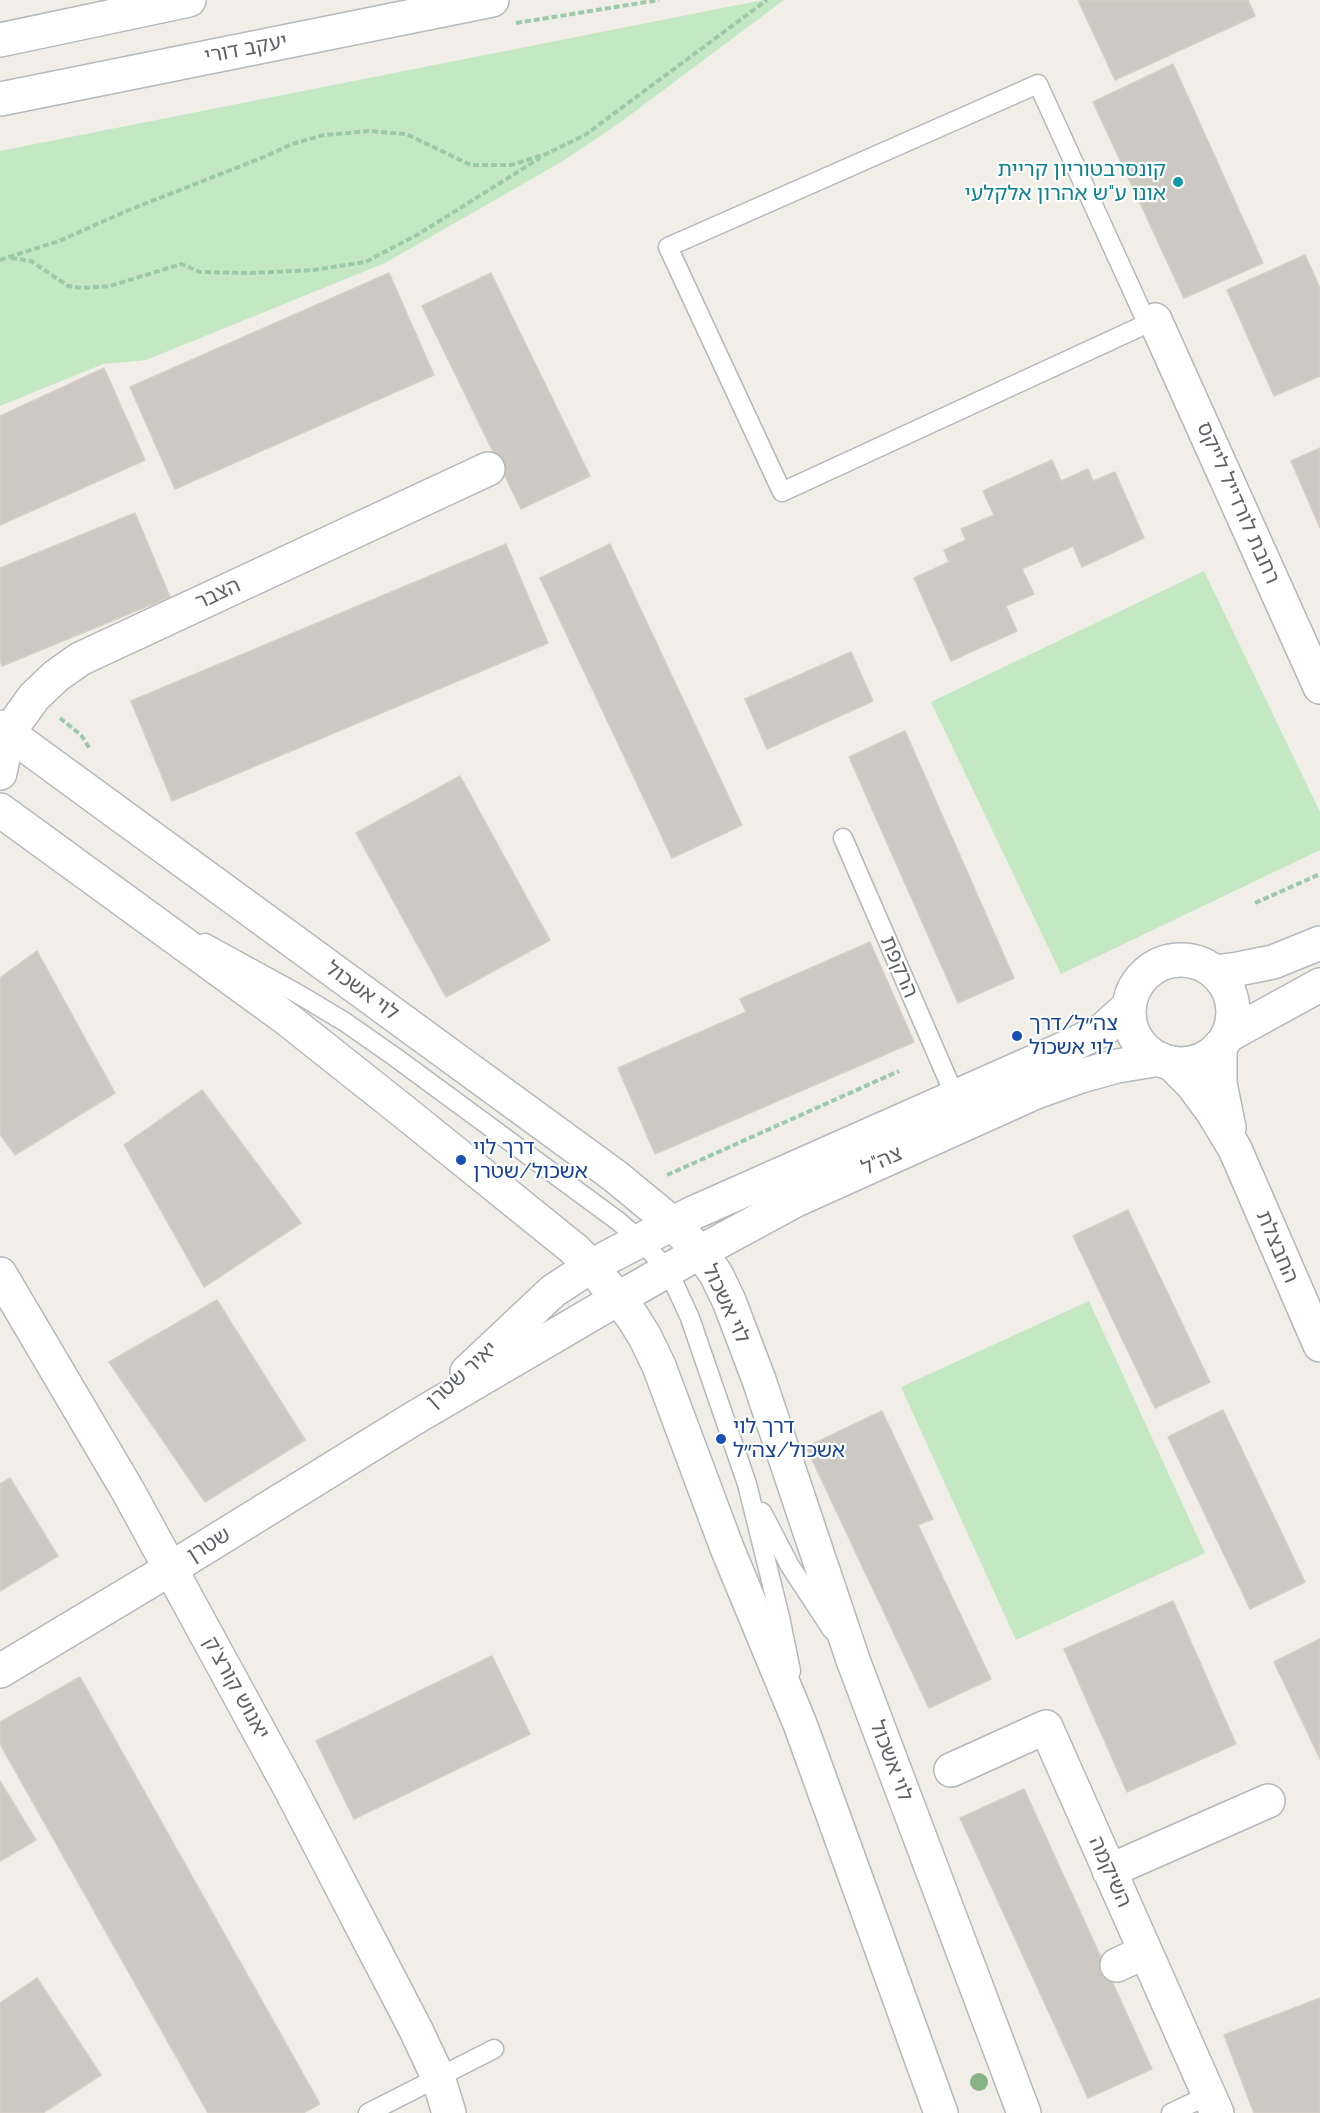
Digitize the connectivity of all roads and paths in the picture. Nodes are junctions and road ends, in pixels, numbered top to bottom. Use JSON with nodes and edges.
{"nodes":[{"id":1,"x":189,"y":0,"type":"edge"},
{"id":2,"x":492,"y":0,"type":"edge"},
{"id":3,"x":767,"y":0,"type":"edge"},
{"id":4,"x":0,"y":40,"type":"edge"},
{"id":5,"x":0,"y":99,"type":"edge"},
{"id":6,"x":546,"y":154,"type":"junction"},
{"id":7,"x":8,"y":258,"type":"junction"},
{"id":8,"x":0,"y":260,"type":"edge"},
{"id":9,"x":1151,"y":322,"type":"junction"},
{"id":10,"x":488,"y":470,"type":"dead end"},
{"id":11,"x":1320,"y":687,"type":"edge"},
{"id":12,"x":3,"y":733,"type":"edge"},
{"id":13,"x":0,"y":773,"type":"edge"},
{"id":14,"x":0,"y":810,"type":"edge"},
{"id":15,"x":843,"y":838,"type":"dead end"},
{"id":16,"x":1320,"y":874,"type":"edge"},
{"id":17,"x":114,"y":892,"type":"junction"},
{"id":18,"x":1255,"y":903,"type":"dead end"},
{"id":19,"x":1320,"y":943,"type":"edge"},
{"id":20,"x":1214,"y":972,"type":"junction"},
{"id":21,"x":1320,"y":985,"type":"edge"},
{"id":22,"x":1129,"y":1006,"type":"junction"},
{"id":23,"x":1224,"y":1041,"type":"junction"},
{"id":24,"x":1166,"y":1061,"type":"junction"},
{"id":25,"x":899,"y":1071,"type":"dead end"},
{"id":26,"x":955,"y":1096,"type":"junction"},
{"id":27,"x":1235,"y":1149,"type":"junction"},
{"id":28,"x":666,"y":1175,"type":"dead end"},
{"id":29,"x":672,"y":1223,"type":"junction"},
{"id":30,"x":640,"y":1240,"type":"junction"},
{"id":31,"x":700,"y":1252,"type":"junction"},
{"id":32,"x":591,"y":1266,"type":"junction"},
{"id":33,"x":668,"y":1270,"type":"junction"},
{"id":34,"x":0,"y":1274,"type":"edge"},
{"id":35,"x":619,"y":1299,"type":"junction"},
{"id":36,"x":1320,"y":1346,"type":"edge"},
{"id":37,"x":416,"y":1417,"type":"junction"},
{"id":38,"x":747,"y":1484,"type":"junction"},
{"id":39,"x":170,"y":1569,"type":"junction"},
{"id":40,"x":853,"y":1660,"type":"junction"},
{"id":41,"x":0,"y":1671,"type":"edge"},
{"id":42,"x":800,"y":1724,"type":"junction"},
{"id":43,"x":951,"y":1770,"type":"dead end"},
{"id":44,"x":1268,"y":1801,"type":"dead end"},
{"id":45,"x":1109,"y":1872,"type":"junction"},
{"id":46,"x":494,"y":2049,"type":"dead end"},
{"id":47,"x":438,"y":2077,"type":"junction"},
{"id":48,"x":1213,"y":2104,"type":"edge"},
{"id":49,"x":368,"y":2113,"type":"edge"},
{"id":50,"x":449,"y":2113,"type":"edge"},
{"id":51,"x":941,"y":2113,"type":"edge"},
{"id":52,"x":1024,"y":2113,"type":"edge"},
{"id":53,"x":1171,"y":2113,"type":"edge"}],
"edges":[{"from":1,"to":4,"type":"street"},
{"from":2,"to":5,"type":"street","name":"יעקב דורי"},
{"from":3,"to":6,"type":"path"},
{"from":6,"to":7,"type":"path"},
{"from":6,"to":7,"type":"path"},
{"from":7,"to":8,"type":"path"},
{"from":9,"to":9,"type":"lane"},
{"from":9,"to":11,"type":"street","name":"רחבת לורדייל לייקס"},
{"from":10,"to":12,"type":"street","name":"הצבר"},
{"from":12,"to":13,"type":"street","name":"הצבר"},
{"from":12,"to":29,"type":"street","name":"לוי אשכול"},
{"from":14,"to":17,"type":"street"},
{"from":15,"to":26,"type":"lane","name":"הרקפת"},
{"from":16,"to":18,"type":"path"},
{"from":17,"to":30,"type":"lane"},
{"from":17,"to":32,"type":"street"},
{"from":19,"to":20,"type":"street"},
{"from":20,"to":22,"type":"street"},
{"from":20,"to":23,"type":"street"},
{"from":21,"to":23,"type":"street"},
{"from":22,"to":24,"type":"street"},
{"from":22,"to":26,"type":"street","name":"צה\"ל"},
{"from":23,"to":24,"type":"street"},
{"from":23,"to":27,"type":"street"},
{"from":24,"to":27,"type":"street"},
{"from":24,"to":31,"type":"street","name":"צה\"ל"},
{"from":25,"to":28,"type":"path"},
{"from":26,"to":29,"type":"street","name":"צה\"ל"},
{"from":27,"to":36,"type":"street","name":"החבצלת"},
{"from":29,"to":30,"type":"street","name":"יאיר שטרן"},
{"from":29,"to":31,"type":"street","name":"לוי אשכול"},
{"from":29,"to":33,"type":"street"},
{"from":30,"to":32,"type":"street","name":"יאיר שטרן"},
{"from":30,"to":33,"type":"lane"},
{"from":31,"to":33,"type":"street","name":"צה\"ל"},
{"from":31,"to":40,"type":"street","name":"לוי אשכול"},
{"from":32,"to":35,"type":"street"},
{"from":32,"to":37,"type":"street","name":"יאיר שטרן"},
{"from":33,"to":35,"type":"street","name":"צה\"ל"},
{"from":33,"to":38,"type":"lane"},
{"from":34,"to":39,"type":"street","name":"יאנוש קורצ'ק"},
{"from":35,"to":37,"type":"street","name":"יאיר שטרן"},
{"from":35,"to":42,"type":"street"},
{"from":37,"to":39,"type":"street","name":"שטרן"},
{"from":38,"to":40,"type":"lane"},
{"from":38,"to":42,"type":"lane"},
{"from":39,"to":41,"type":"street","name":"שטרן"},
{"from":39,"to":47,"type":"street","name":"יאנוש קורצ'ק"},
{"from":40,"to":52,"type":"street","name":"לוי אשכול"},
{"from":42,"to":51,"type":"street"},
{"from":43,"to":45,"type":"street","name":"השיקמה"},
{"from":44,"to":45,"type":"street"},
{"from":45,"to":48,"type":"street","name":"השיקמה"},
{"from":46,"to":47,"type":"lane"},
{"from":47,"to":49,"type":"lane"},
{"from":47,"to":50,"type":"street","name":"יאנוש קורצ'ק"},
{"from":48,"to":53,"type":"lane"}]}
